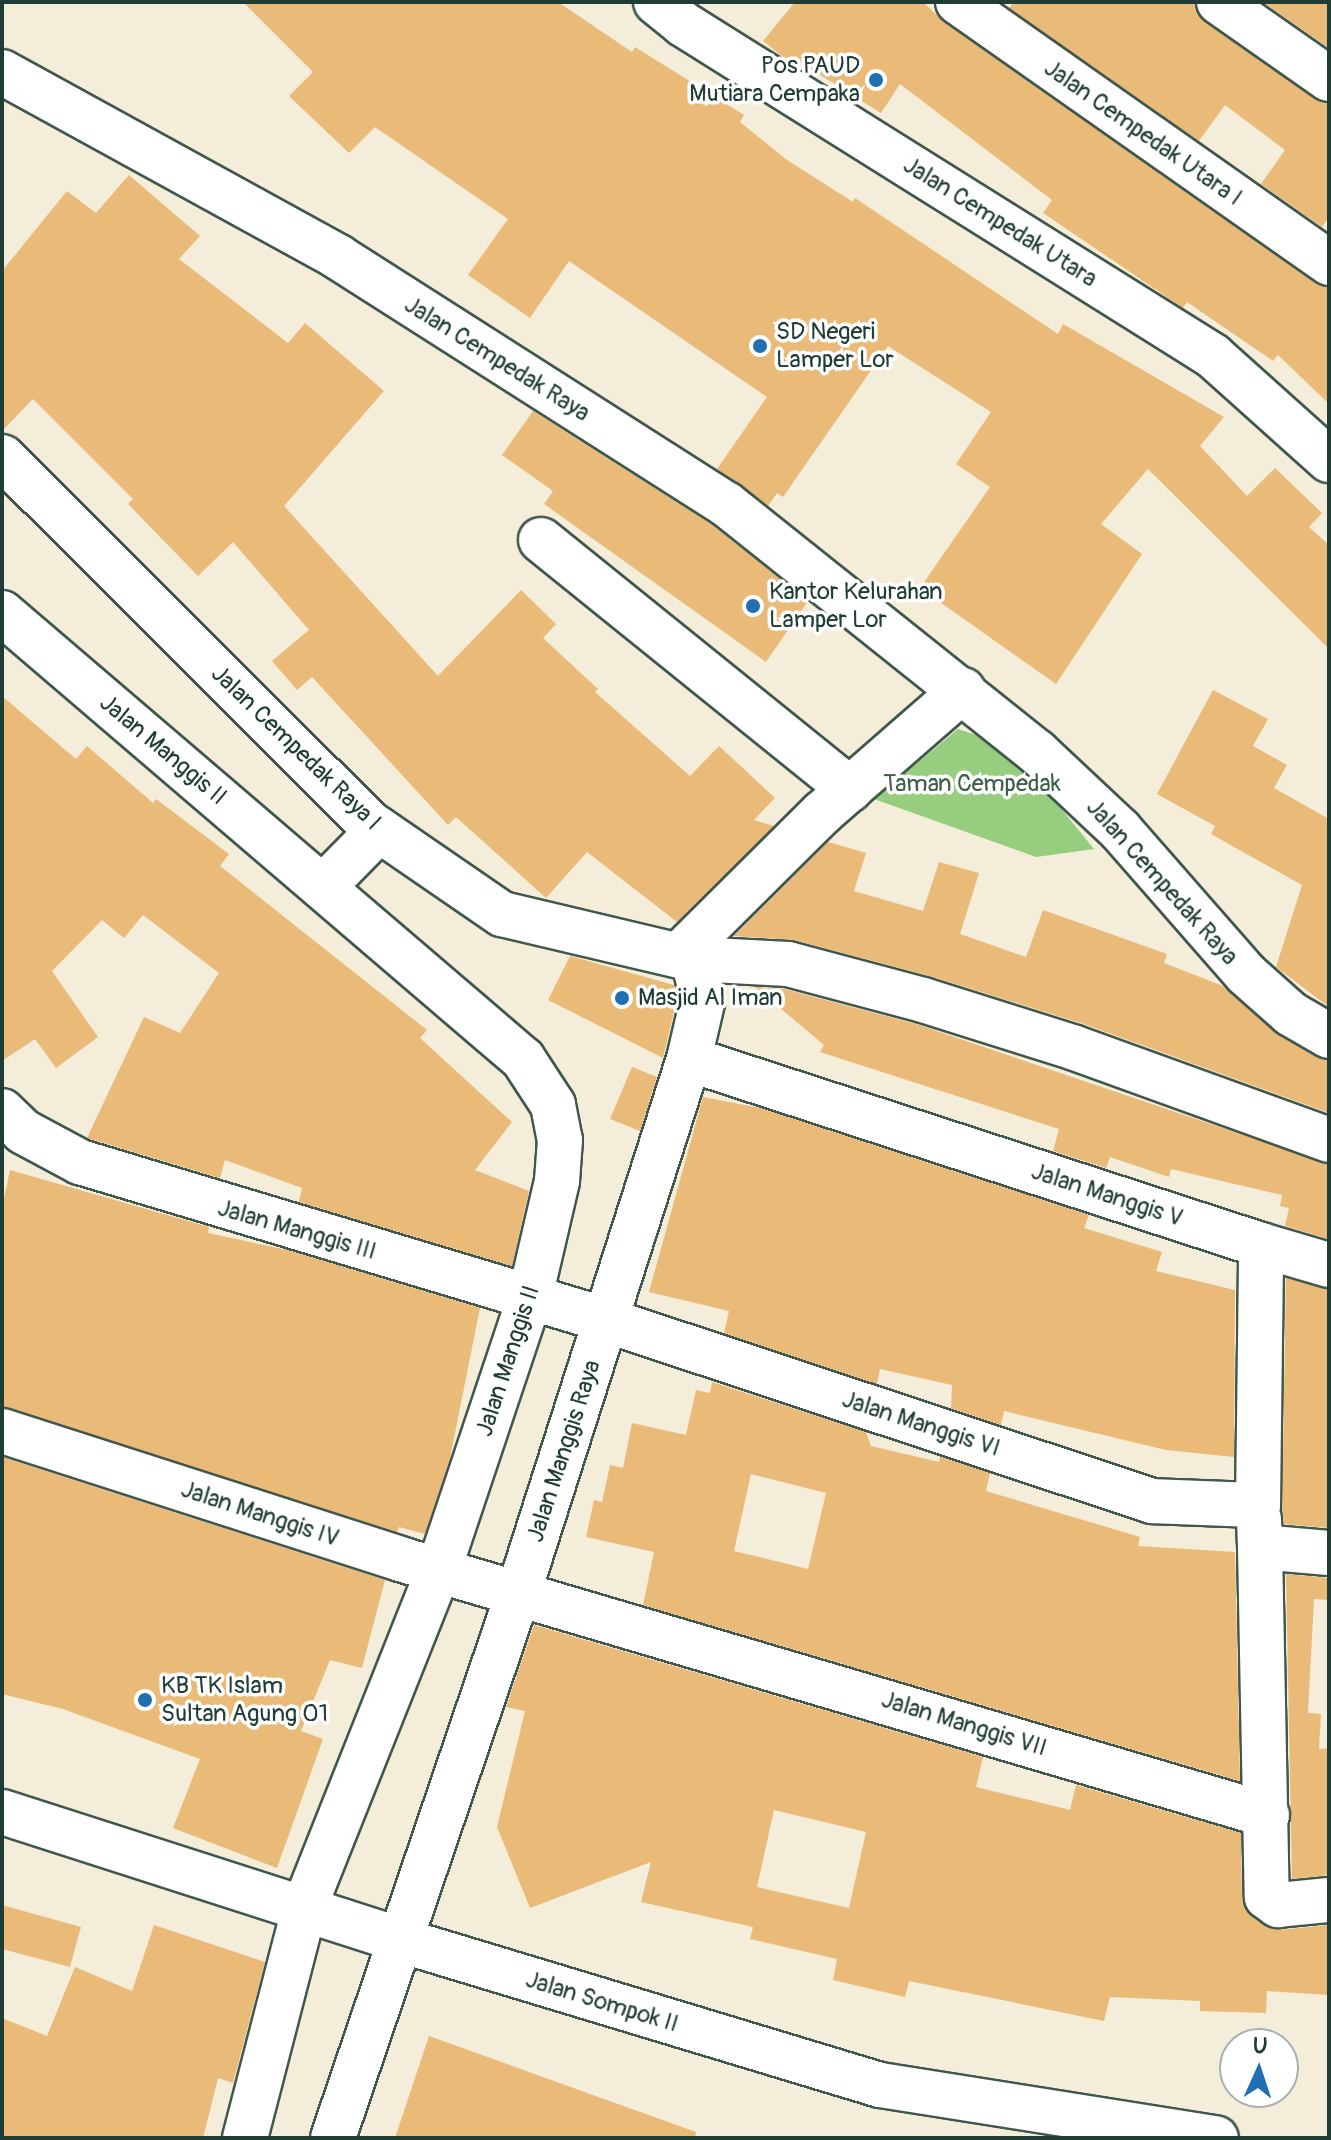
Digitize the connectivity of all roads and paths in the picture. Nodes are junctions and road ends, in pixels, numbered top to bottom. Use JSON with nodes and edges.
{"nodes":[{"id":1,"x":656,"y":2,"type":"edge"},
{"id":2,"x":958,"y":2,"type":"edge"},
{"id":3,"x":1219,"y":2,"type":"edge"},
{"id":4,"x":2,"y":72,"type":"edge"},
{"id":5,"x":1329,"y":79,"type":"edge"},
{"id":6,"x":1329,"y":263,"type":"edge"},
{"id":7,"x":2,"y":457,"type":"edge"},
{"id":8,"x":1329,"y":460,"type":"edge"},
{"id":9,"x":541,"y":540,"type":"dead end"},
{"id":10,"x":2,"y":613,"type":"edge"},
{"id":11,"x":963,"y":690,"type":"junction"},
{"id":12,"x":850,"y":789,"type":"junction"},
{"id":13,"x":379,"y":830,"type":"junction"},
{"id":14,"x":323,"y":887,"type":"junction"},
{"id":15,"x":687,"y":956,"type":"junction"},
{"id":16,"x":1329,"y":1036,"type":"edge"},
{"id":17,"x":689,"y":1059,"type":"junction"},
{"id":18,"x":2,"y":1111,"type":"edge"},
{"id":19,"x":1329,"y":1140,"type":"edge"},
{"id":20,"x":1261,"y":1245,"type":"junction"},
{"id":21,"x":1329,"y":1265,"type":"edge"},
{"id":22,"x":530,"y":1297,"type":"junction"},
{"id":23,"x":606,"y":1320,"type":"junction"},
{"id":24,"x":2,"y":1431,"type":"edge"},
{"id":25,"x":1249,"y":1504,"type":"junction"},
{"id":26,"x":1260,"y":1547,"type":"junction"},
{"id":27,"x":1329,"y":1553,"type":"edge"},
{"id":28,"x":439,"y":1569,"type":"junction"},
{"id":29,"x":519,"y":1591,"type":"junction"},
{"id":30,"x":2,"y":1812,"type":"edge"},
{"id":31,"x":1267,"y":1815,"type":"junction"},
{"id":32,"x":1329,"y":1900,"type":"edge"},
{"id":33,"x":305,"y":1906,"type":"junction"},
{"id":34,"x":400,"y":1940,"type":"junction"},
{"id":35,"x":245,"y":2138,"type":"edge"},
{"id":36,"x":333,"y":2138,"type":"edge"},
{"id":37,"x":1216,"y":2138,"type":"edge"}],
"edges":[{"from":1,"to":8,"type":"street","name":"Jalan Cempedak Utara"},
{"from":2,"to":6,"type":"street","name":"Jalan Cempedak Utara I"},
{"from":3,"to":5,"type":"street"},
{"from":4,"to":11,"type":"street","name":"Jalan Cempedak Raya"},
{"from":7,"to":13,"type":"street","name":"Jalan Cempedak Raya I"},
{"from":9,"to":12,"type":"street"},
{"from":10,"to":14,"type":"street","name":"Jalan Manggis II"},
{"from":11,"to":12,"type":"street"},
{"from":11,"to":16,"type":"street","name":"Jalan Cempedak Raya"},
{"from":12,"to":15,"type":"street"},
{"from":13,"to":14,"type":"street"},
{"from":13,"to":15,"type":"street","name":"Jalan Cempedak Raya I"},
{"from":14,"to":22,"type":"street","name":"Jalan Manggis II"},
{"from":15,"to":17,"type":"street","name":"Jalan Manggis Raya"},
{"from":15,"to":19,"type":"street","name":"Jalan Cempedak Raya I"},
{"from":17,"to":20,"type":"street","name":"Jalan Manggis V"},
{"from":17,"to":23,"type":"street","name":"Jalan Manggis Raya"},
{"from":18,"to":22,"type":"street","name":"Jalan Manggis III"},
{"from":20,"to":21,"type":"street","name":"Jalan Manggis V"},
{"from":20,"to":25,"type":"street"},
{"from":22,"to":23,"type":"street","name":"Jalan Manggis III"},
{"from":22,"to":28,"type":"street","name":"Jalan Manggis II"},
{"from":23,"to":25,"type":"street","name":"Jalan Manggis VI"},
{"from":23,"to":29,"type":"street","name":"Jalan Manggis Raya"},
{"from":24,"to":28,"type":"street","name":"Jalan Manggis IV"},
{"from":25,"to":26,"type":"street"},
{"from":26,"to":27,"type":"street"},
{"from":26,"to":31,"type":"street"},
{"from":28,"to":29,"type":"street","name":"Jalan Manggis IV"},
{"from":28,"to":33,"type":"street","name":"Jalan Manggis II"},
{"from":29,"to":31,"type":"street","name":"Jalan Manggis VII"},
{"from":29,"to":34,"type":"street","name":"Jalan Manggis Raya"},
{"from":30,"to":33,"type":"street","name":"Jalan Sompok II"},
{"from":31,"to":32,"type":"street"},
{"from":33,"to":34,"type":"street","name":"Jalan Sompok II"},
{"from":33,"to":35,"type":"street","name":"Jalan Manggis II"},
{"from":34,"to":36,"type":"street","name":"Jalan Manggis Raya"},
{"from":34,"to":37,"type":"street","name":"Jalan Sompok II"}]}
